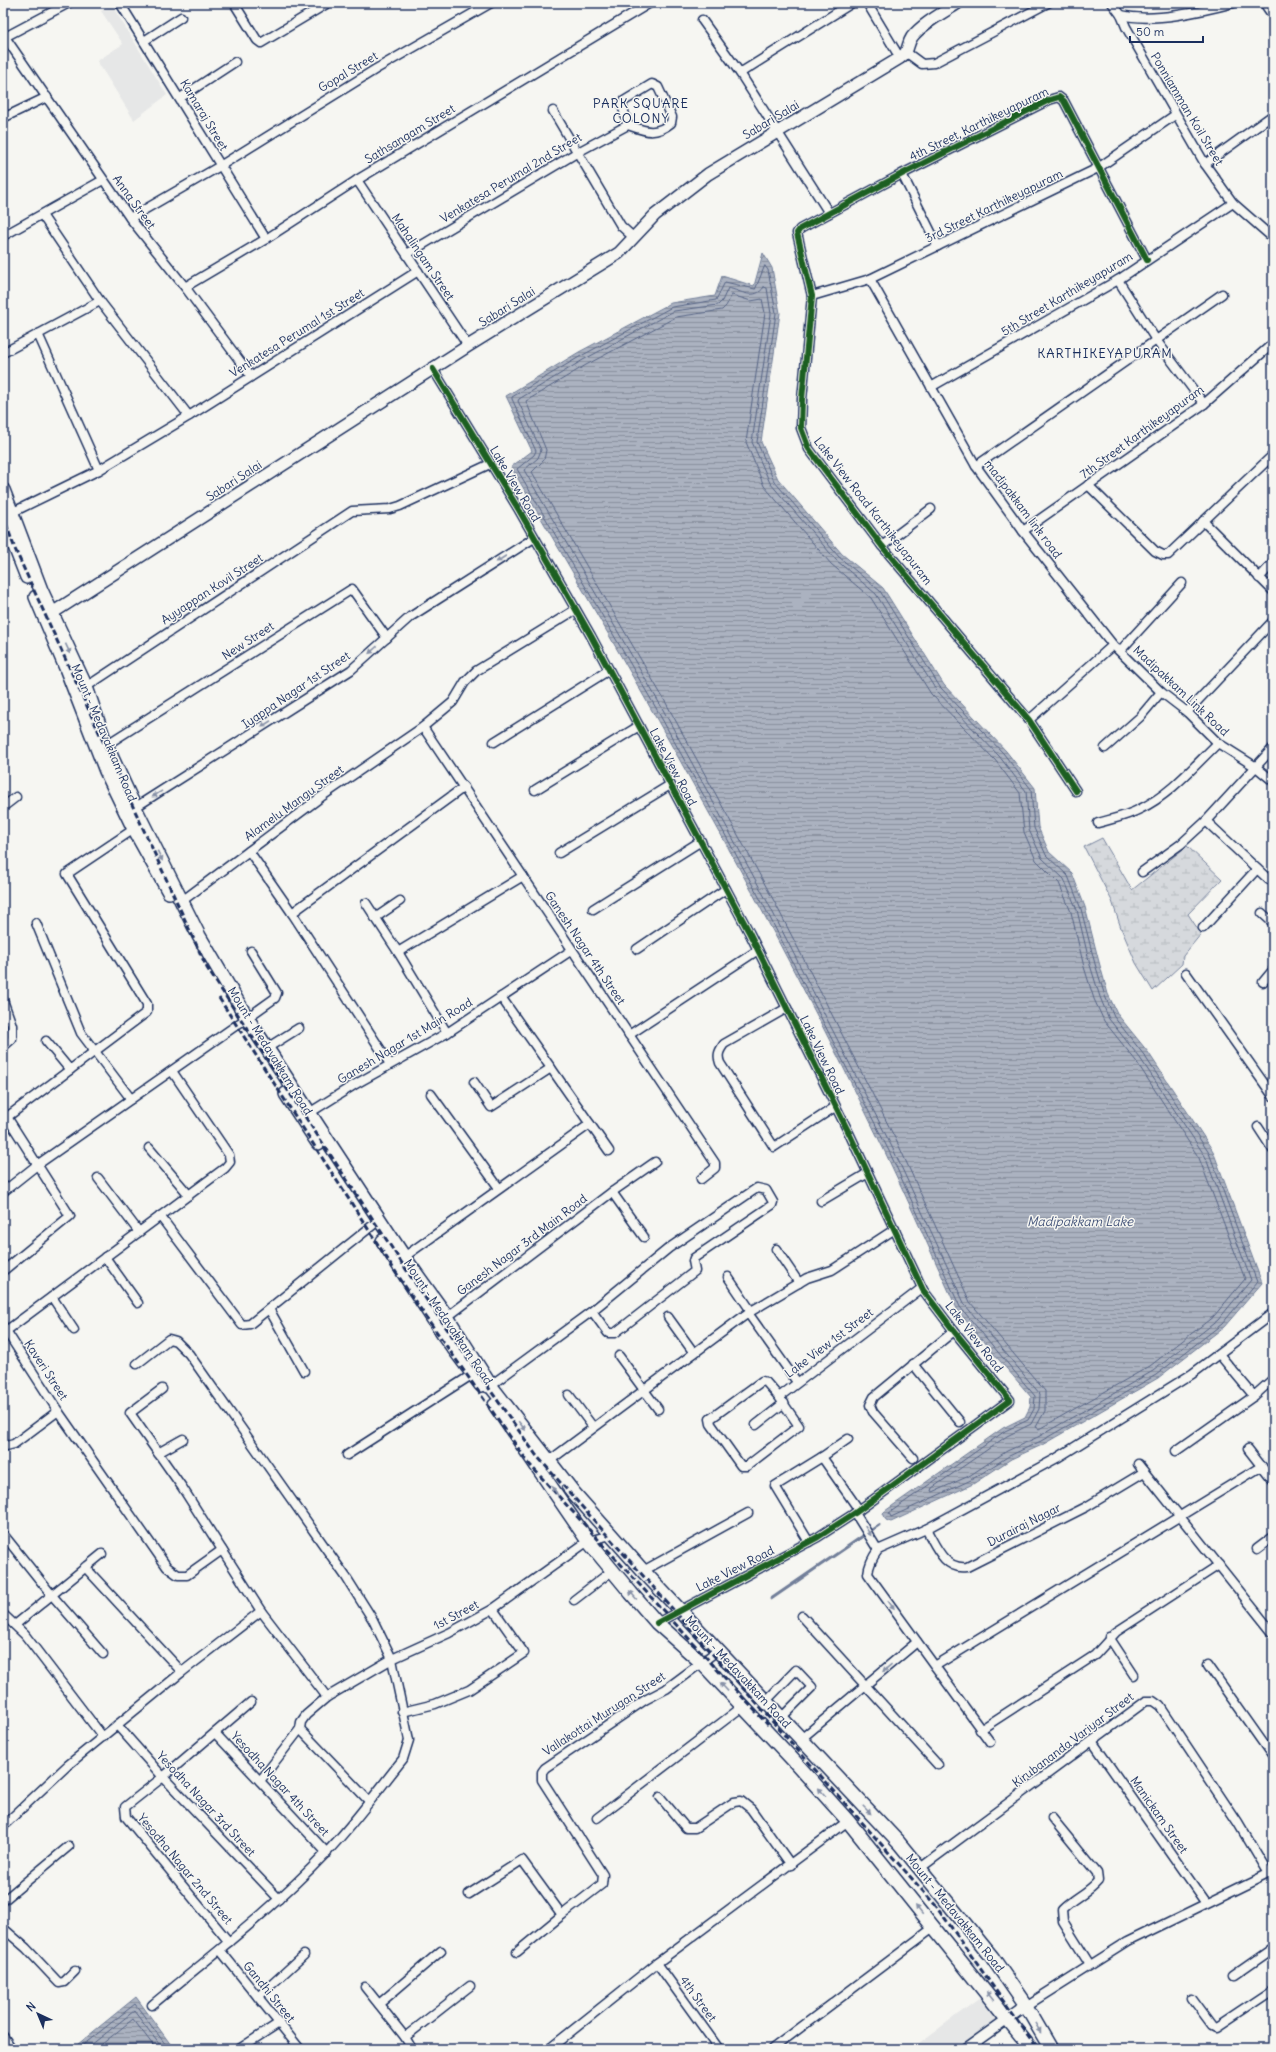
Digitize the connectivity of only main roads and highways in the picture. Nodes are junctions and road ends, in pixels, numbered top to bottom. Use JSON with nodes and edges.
{"nodes":[{"id":1,"x":958,"y":3,"type":"edge"},
{"id":2,"x":3,"y":490,"type":"edge"},
{"id":3,"x":7,"y":514,"type":"edge"},
{"id":4,"x":48,"y":616,"type":"junction"},
{"id":5,"x":130,"y":810,"type":"junction"},
{"id":6,"x":244,"y":1020,"type":"junction"},
{"id":7,"x":305,"y":1115,"type":"junction"},
{"id":8,"x":488,"y":1388,"type":"junction"},
{"id":9,"x":1031,"y":2049,"type":"edge"},
{"id":10,"x":1051,"y":2049,"type":"edge"}],
"edges":[{"from":1,"to":4,"type":"main road","name":"Sabari Salai"},
{"from":2,"to":3,"type":"main road","name":"Mount - Medavakkam Road"},
{"from":3,"to":4,"type":"main road","name":"Mount - Medavakkam Road"},
{"from":4,"to":5,"type":"main road","name":"Mount - Medavakkam Road","one_way":true},
{"from":4,"to":5,"type":"main road","name":"Mount - Medavakkam Road"},
{"from":5,"to":6,"type":"main road","name":"Mount - Medavakkam Road","one_way":true},
{"from":5,"to":6,"type":"main road","name":"Mount - Medavakkam Road"},
{"from":6,"to":7,"type":"main road","name":"Mount - Medavakkam Road"},
{"from":6,"to":7,"type":"main road","name":"Mount - Medavakkam Road"},
{"from":7,"to":8,"type":"main road","name":"Mount - Medavakkam Road"},
{"from":7,"to":8,"type":"main road","name":"Mount - Medavakkam Road"},
{"from":9,"to":8,"type":"main road","name":"Mount - Medavakkam Road","one_way":true},
{"from":8,"to":10,"type":"main road","name":"Mount - Medavakkam Road","one_way":true}]}
